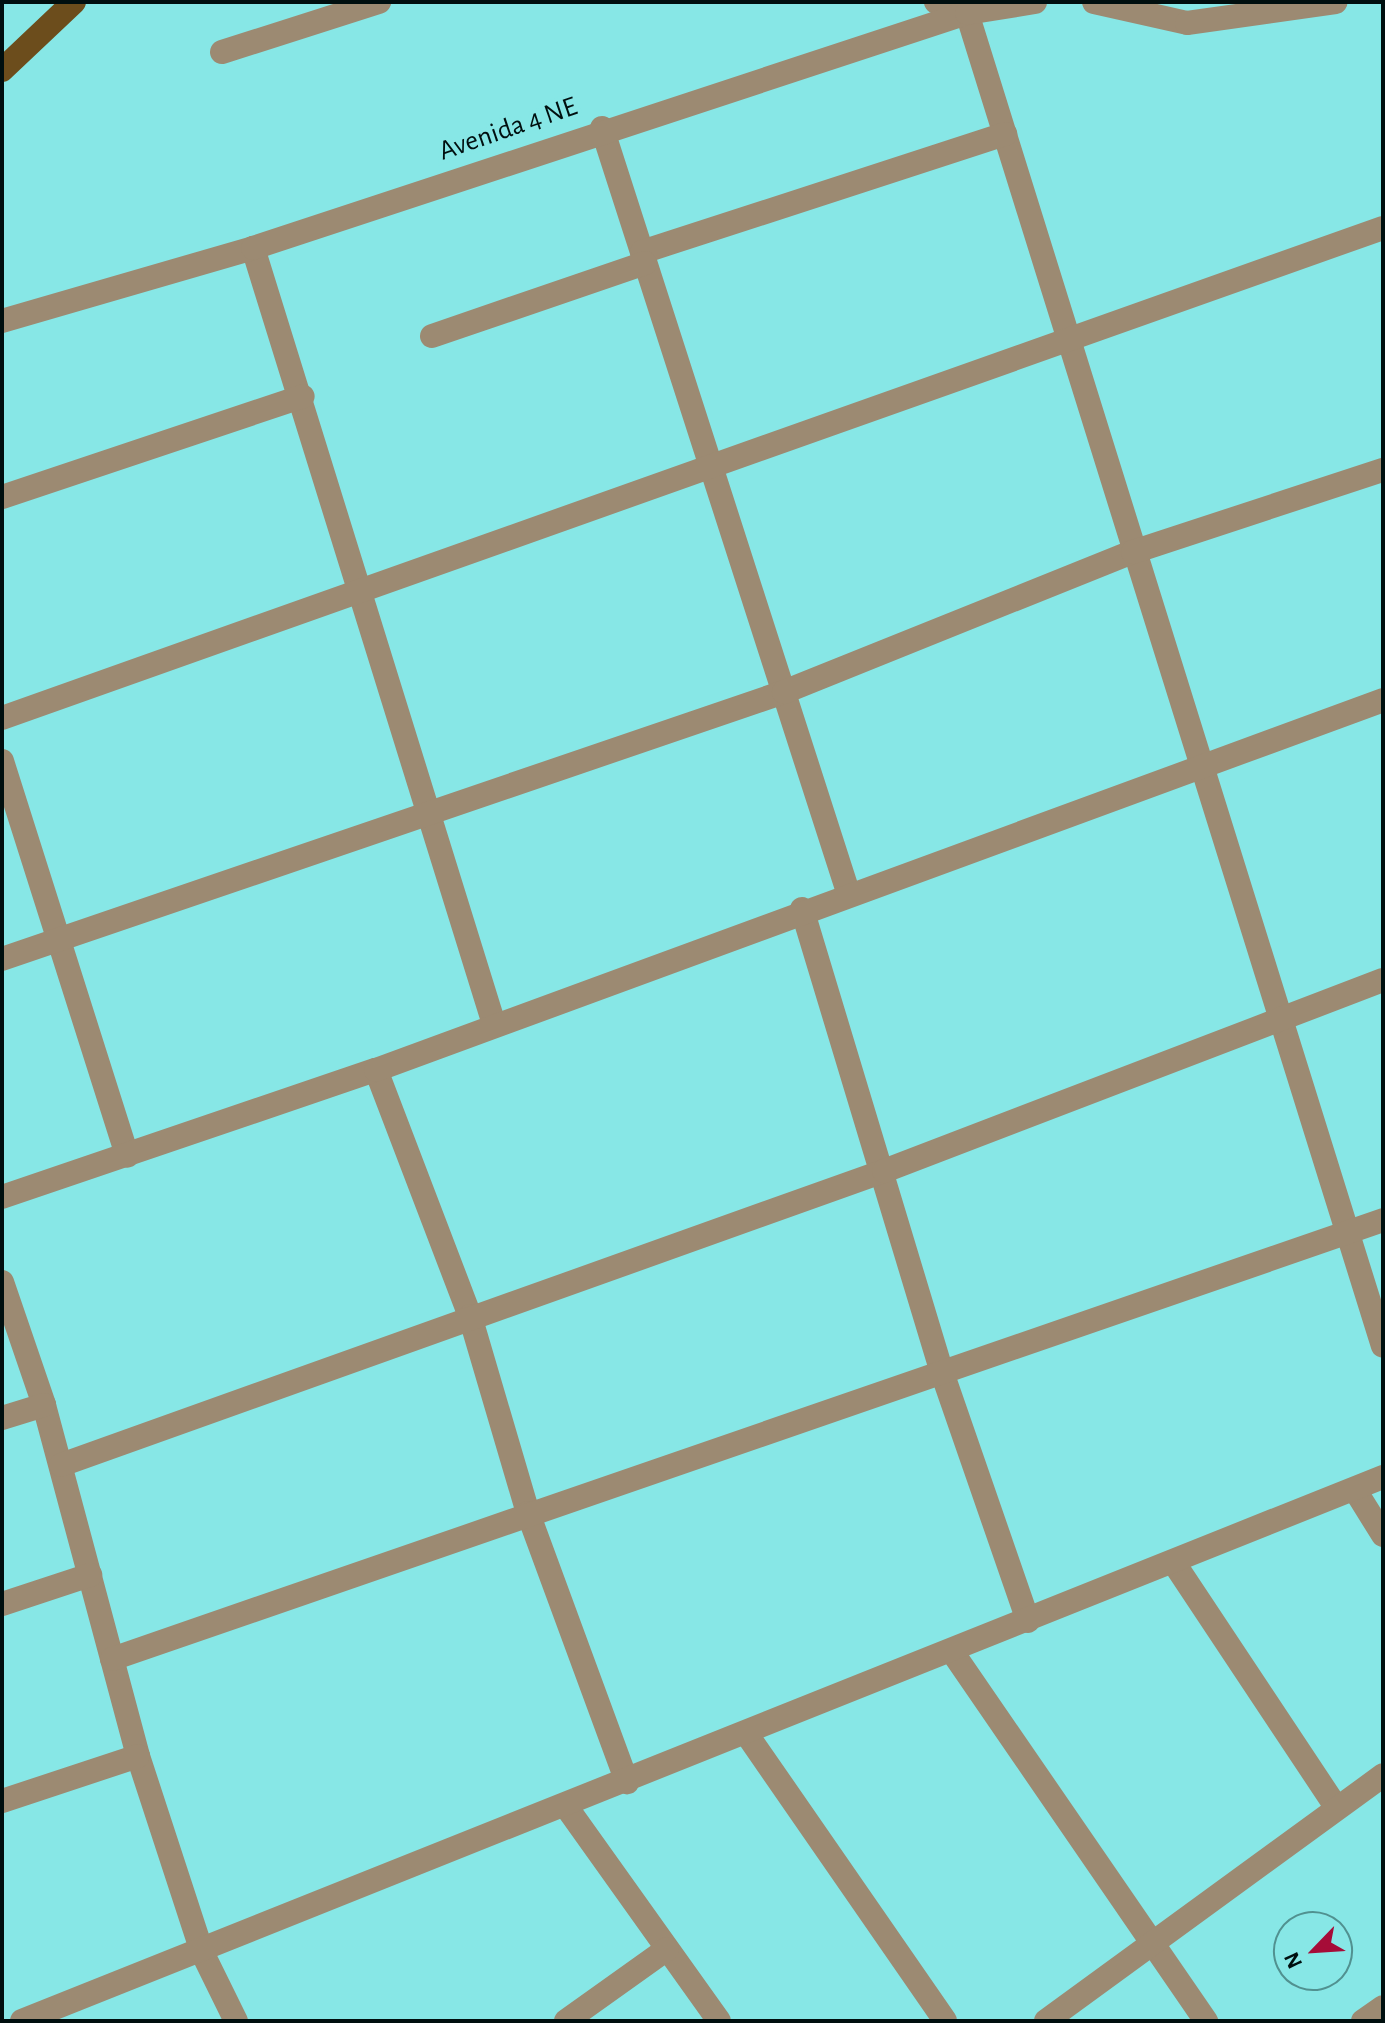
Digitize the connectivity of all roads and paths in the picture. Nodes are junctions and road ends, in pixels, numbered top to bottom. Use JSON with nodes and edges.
{"nodes":[{"id":1,"x":74,"y":2,"type":"edge"},
{"id":2,"x":379,"y":2,"type":"edge"},
{"id":3,"x":936,"y":2,"type":"edge"},
{"id":4,"x":1035,"y":2,"type":"edge"},
{"id":5,"x":1094,"y":2,"type":"edge"},
{"id":6,"x":1336,"y":2,"type":"edge"},
{"id":7,"x":967,"y":13,"type":"junction"},
{"id":8,"x":222,"y":52,"type":"dead end"},
{"id":9,"x":2,"y":70,"type":"edge"},
{"id":10,"x":602,"y":128,"type":"junction"},
{"id":11,"x":1005,"y":134,"type":"junction"},
{"id":12,"x":1383,"y":228,"type":"edge"},
{"id":13,"x":253,"y":248,"type":"junction"},
{"id":14,"x":644,"y":257,"type":"junction"},
{"id":15,"x":2,"y":321,"type":"edge"},
{"id":16,"x":432,"y":336,"type":"dead end"},
{"id":17,"x":1066,"y":336,"type":"junction"},
{"id":18,"x":303,"y":396,"type":"junction"},
{"id":19,"x":710,"y":467,"type":"junction"},
{"id":20,"x":1383,"y":470,"type":"edge"},
{"id":21,"x":2,"y":497,"type":"edge"},
{"id":22,"x":1133,"y":552,"type":"junction"},
{"id":23,"x":362,"y":595,"type":"junction"},
{"id":24,"x":784,"y":692,"type":"junction"},
{"id":25,"x":1383,"y":700,"type":"edge"},
{"id":26,"x":2,"y":718,"type":"edge"},
{"id":27,"x":2,"y":761,"type":"edge"},
{"id":28,"x":1207,"y":763,"type":"junction"},
{"id":29,"x":427,"y":815,"type":"junction"},
{"id":30,"x":848,"y":892,"type":"junction"},
{"id":31,"x":802,"y":909,"type":"junction"},
{"id":32,"x":58,"y":940,"type":"junction"},
{"id":33,"x":2,"y":959,"type":"edge"},
{"id":34,"x":1383,"y":980,"type":"edge"},
{"id":35,"x":1278,"y":1016,"type":"junction"},
{"id":36,"x":494,"y":1024,"type":"junction"},
{"id":37,"x":376,"y":1070,"type":"junction"},
{"id":38,"x":127,"y":1156,"type":"junction"},
{"id":39,"x":884,"y":1171,"type":"junction"},
{"id":40,"x":2,"y":1197,"type":"edge"},
{"id":41,"x":1383,"y":1220,"type":"edge"},
{"id":42,"x":1352,"y":1230,"type":"junction"},
{"id":43,"x":2,"y":1282,"type":"edge"},
{"id":44,"x":470,"y":1316,"type":"junction"},
{"id":45,"x":1383,"y":1346,"type":"edge"},
{"id":46,"x":944,"y":1378,"type":"junction"},
{"id":47,"x":44,"y":1405,"type":"junction"},
{"id":48,"x":2,"y":1418,"type":"edge"},
{"id":49,"x":61,"y":1465,"type":"junction"},
{"id":50,"x":1383,"y":1477,"type":"edge"},
{"id":51,"x":1355,"y":1490,"type":"junction"},
{"id":52,"x":528,"y":1513,"type":"junction"},
{"id":53,"x":1383,"y":1535,"type":"edge"},
{"id":54,"x":1174,"y":1563,"type":"junction"},
{"id":55,"x":90,"y":1575,"type":"junction"},
{"id":56,"x":2,"y":1604,"type":"edge"},
{"id":57,"x":1028,"y":1621,"type":"junction"},
{"id":58,"x":953,"y":1653,"type":"junction"},
{"id":59,"x":112,"y":1659,"type":"junction"},
{"id":60,"x":748,"y":1736,"type":"junction"},
{"id":61,"x":138,"y":1756,"type":"junction"},
{"id":62,"x":1383,"y":1775,"type":"edge"},
{"id":63,"x":627,"y":1782,"type":"junction"},
{"id":64,"x":2,"y":1801,"type":"edge"},
{"id":65,"x":565,"y":1805,"type":"junction"},
{"id":66,"x":1337,"y":1808,"type":"junction"},
{"id":67,"x":1152,"y":1942,"type":"junction"},
{"id":68,"x":667,"y":1949,"type":"junction"},
{"id":69,"x":202,"y":1952,"type":"junction"},
{"id":70,"x":1383,"y":2007,"type":"edge"},
{"id":71,"x":22,"y":2021,"type":"edge"},
{"id":72,"x":236,"y":2021,"type":"edge"},
{"id":73,"x":566,"y":2021,"type":"edge"},
{"id":74,"x":719,"y":2021,"type":"edge"},
{"id":75,"x":945,"y":2021,"type":"edge"},
{"id":76,"x":1046,"y":2021,"type":"edge"},
{"id":77,"x":1206,"y":2021,"type":"edge"},
{"id":78,"x":1363,"y":2021,"type":"edge"}],
"edges":[{"from":1,"to":9,"type":"main road"},
{"from":2,"to":8,"type":"street"},
{"from":3,"to":7,"type":"street"},
{"from":4,"to":7,"type":"street","name":"Avenida 4 NE"},
{"from":5,"to":6,"type":"street"},
{"from":7,"to":10,"type":"street","name":"Avenida 4 NE"},
{"from":7,"to":11,"type":"street"},
{"from":10,"to":13,"type":"street","name":"Avenida 4 NE"},
{"from":10,"to":14,"type":"street"},
{"from":11,"to":14,"type":"street"},
{"from":11,"to":17,"type":"street"},
{"from":12,"to":17,"type":"street"},
{"from":13,"to":15,"type":"street","name":"Avenida 4 NE"},
{"from":13,"to":18,"type":"street"},
{"from":14,"to":16,"type":"street"},
{"from":14,"to":19,"type":"street"},
{"from":17,"to":19,"type":"street"},
{"from":17,"to":22,"type":"street"},
{"from":18,"to":21,"type":"street"},
{"from":18,"to":23,"type":"street"},
{"from":19,"to":23,"type":"street"},
{"from":19,"to":24,"type":"street"},
{"from":20,"to":22,"type":"street"},
{"from":22,"to":24,"type":"street"},
{"from":22,"to":28,"type":"street"},
{"from":23,"to":26,"type":"street"},
{"from":23,"to":29,"type":"street"},
{"from":24,"to":29,"type":"street"},
{"from":24,"to":30,"type":"street"},
{"from":25,"to":28,"type":"street"},
{"from":27,"to":32,"type":"street"},
{"from":28,"to":30,"type":"street"},
{"from":28,"to":35,"type":"street"},
{"from":29,"to":32,"type":"street"},
{"from":29,"to":36,"type":"street"},
{"from":30,"to":31,"type":"street"},
{"from":31,"to":36,"type":"street"},
{"from":31,"to":39,"type":"street"},
{"from":32,"to":33,"type":"street"},
{"from":32,"to":38,"type":"street"},
{"from":34,"to":35,"type":"street"},
{"from":35,"to":39,"type":"street"},
{"from":35,"to":42,"type":"street"},
{"from":36,"to":37,"type":"street"},
{"from":37,"to":38,"type":"street"},
{"from":37,"to":44,"type":"street"},
{"from":38,"to":40,"type":"street"},
{"from":39,"to":44,"type":"street"},
{"from":39,"to":46,"type":"street"},
{"from":41,"to":42,"type":"street"},
{"from":42,"to":45,"type":"street"},
{"from":42,"to":46,"type":"street"},
{"from":43,"to":47,"type":"street"},
{"from":44,"to":49,"type":"street"},
{"from":44,"to":52,"type":"street"},
{"from":46,"to":52,"type":"street"},
{"from":46,"to":57,"type":"street"},
{"from":47,"to":48,"type":"street"},
{"from":47,"to":49,"type":"street"},
{"from":49,"to":55,"type":"street"},
{"from":50,"to":51,"type":"street"},
{"from":51,"to":53,"type":"street"},
{"from":51,"to":54,"type":"street"},
{"from":52,"to":59,"type":"street"},
{"from":52,"to":63,"type":"street"},
{"from":54,"to":57,"type":"street"},
{"from":54,"to":66,"type":"street"},
{"from":55,"to":56,"type":"street"},
{"from":55,"to":59,"type":"street"},
{"from":57,"to":58,"type":"street"},
{"from":58,"to":60,"type":"street"},
{"from":58,"to":67,"type":"street"},
{"from":59,"to":61,"type":"street"},
{"from":60,"to":63,"type":"street"},
{"from":60,"to":75,"type":"street"},
{"from":61,"to":64,"type":"street"},
{"from":61,"to":69,"type":"street"},
{"from":62,"to":66,"type":"street"},
{"from":63,"to":65,"type":"street"},
{"from":65,"to":68,"type":"street"},
{"from":65,"to":69,"type":"street"},
{"from":66,"to":67,"type":"street"},
{"from":67,"to":76,"type":"street"},
{"from":67,"to":77,"type":"street"},
{"from":68,"to":73,"type":"street"},
{"from":68,"to":74,"type":"street"},
{"from":69,"to":71,"type":"street"},
{"from":69,"to":72,"type":"street"},
{"from":70,"to":78,"type":"street"}]}
